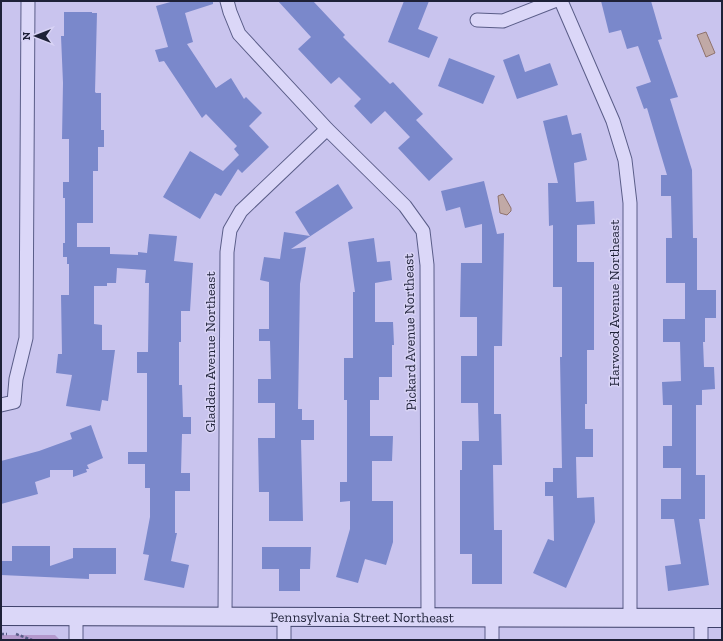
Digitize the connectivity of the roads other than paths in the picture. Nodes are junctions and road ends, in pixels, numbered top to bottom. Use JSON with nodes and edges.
{"nodes":[{"id":1,"x":28,"y":1,"type":"edge"},
{"id":2,"x":228,"y":1,"type":"edge"},
{"id":3,"x":554,"y":1,"type":"edge"},
{"id":4,"x":561,"y":1,"type":"edge"},
{"id":5,"x":477,"y":20,"type":"dead end"},
{"id":6,"x":327,"y":129,"type":"junction"},
{"id":7,"x":1,"y":405,"type":"edge"},
{"id":8,"x":1,"y":616,"type":"edge"},
{"id":9,"x":76,"y":616,"type":"junction"},
{"id":10,"x":225,"y":616,"type":"junction"},
{"id":11,"x":284,"y":616,"type":"junction"},
{"id":12,"x":428,"y":617,"type":"junction"},
{"id":13,"x":492,"y":617,"type":"junction"},
{"id":14,"x":630,"y":617,"type":"junction"},
{"id":15,"x":701,"y":618,"type":"junction"},
{"id":16,"x":722,"y":618,"type":"edge"},
{"id":17,"x":76,"y":640,"type":"edge"},
{"id":18,"x":284,"y":640,"type":"edge"},
{"id":19,"x":492,"y":640,"type":"edge"},
{"id":20,"x":701,"y":640,"type":"edge"}],
"edges":[{"from":1,"to":7,"type":"street"},
{"from":2,"to":6,"type":"street","name":"Pickard Avenue Northeast"},
{"from":3,"to":5,"type":"street"},
{"from":4,"to":14,"type":"street","name":"Harwood Avenue Northeast"},
{"from":6,"to":10,"type":"street","name":"Gladden Avenue Northeast"},
{"from":6,"to":12,"type":"street","name":"Pickard Avenue Northeast"},
{"from":8,"to":9,"type":"street","name":"Pennsylvania Street Northeast"},
{"from":9,"to":10,"type":"street","name":"Pennsylvania Street Northeast"},
{"from":9,"to":17,"type":"street"},
{"from":10,"to":11,"type":"street","name":"Pennsylvania Street Northeast"},
{"from":11,"to":12,"type":"street","name":"Pennsylvania Street Northeast"},
{"from":11,"to":18,"type":"street"},
{"from":12,"to":13,"type":"street","name":"Pennsylvania Street Northeast"},
{"from":13,"to":14,"type":"street","name":"Pennsylvania Street Northeast"},
{"from":13,"to":19,"type":"street"},
{"from":14,"to":15,"type":"street","name":"Pennsylvania Street Northeast"},
{"from":15,"to":16,"type":"street","name":"Pennsylvania Street Northeast"},
{"from":15,"to":20,"type":"street"}]}
